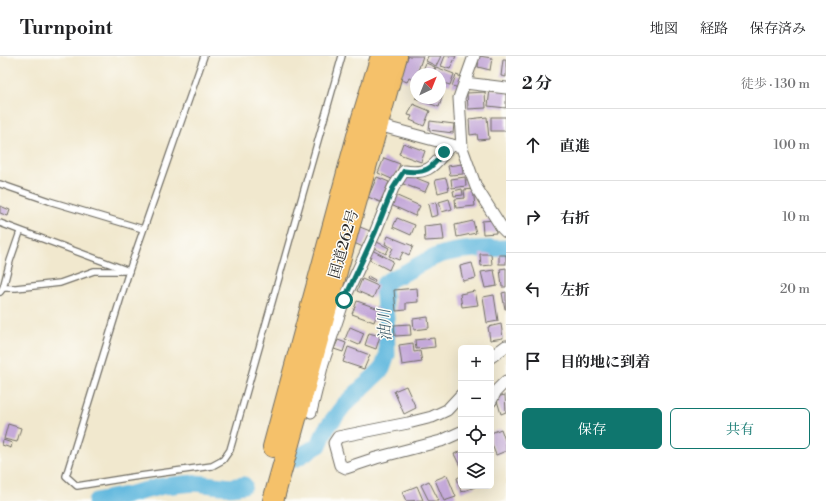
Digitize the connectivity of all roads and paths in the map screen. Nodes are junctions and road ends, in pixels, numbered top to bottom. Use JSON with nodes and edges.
{"nodes":[{"id":1,"x":204,"y":56,"type":"edge"},
{"id":2,"x":342,"y":56,"type":"edge"},
{"id":3,"x":381,"y":56,"type":"edge"},
{"id":4,"x":397,"y":56,"type":"edge"},
{"id":5,"x":474,"y":56,"type":"edge"},
{"id":6,"x":465,"y":83,"type":"junction"},
{"id":7,"x":506,"y":88,"type":"edge"},
{"id":8,"x":369,"y":123,"type":"junction"},
{"id":9,"x":451,"y":145,"type":"junction"},
{"id":10,"x":462,"y":148,"type":"junction"},
{"id":11,"x":0,"y":184,"type":"edge"},
{"id":12,"x":0,"y":223,"type":"edge"},
{"id":13,"x":143,"y":229,"type":"junction"},
{"id":14,"x":20,"y":232,"type":"junction"},
{"id":15,"x":506,"y":232,"type":"edge"},
{"id":16,"x":129,"y":271,"type":"junction"},
{"id":17,"x":2,"y":290,"type":"edge"},
{"id":18,"x":506,"y":346,"type":"edge"},
{"id":19,"x":494,"y":355,"type":"edge"},
{"id":20,"x":506,"y":381,"type":"edge"},
{"id":21,"x":494,"y":395,"type":"edge"},
{"id":22,"x":458,"y":398,"type":"edge"},
{"id":23,"x":310,"y":412,"type":"dead end"},
{"id":24,"x":458,"y":434,"type":"edge"},
{"id":25,"x":259,"y":501,"type":"edge"},
{"id":26,"x":272,"y":501,"type":"edge"}],
"edges":[{"from":1,"to":13,"type":"lane"},
{"from":2,"to":16,"type":"lane"},
{"from":3,"to":8,"type":"highway","name":"国道262号"},
{"from":4,"to":8,"type":"highway","name":"国道262号"},
{"from":5,"to":6,"type":"street"},
{"from":6,"to":7,"type":"street"},
{"from":6,"to":10,"type":"street"},
{"from":8,"to":9,"type":"street"},
{"from":8,"to":25,"type":"highway","name":"国道262号"},
{"from":8,"to":26,"type":"highway","name":"国道262号"},
{"from":9,"to":10,"type":"street"},
{"from":9,"to":23,"type":"street"},
{"from":10,"to":15,"type":"street"},
{"from":11,"to":13,"type":"lane"},
{"from":12,"to":14,"type":"lane"},
{"from":13,"to":16,"type":"lane"},
{"from":14,"to":16,"type":"lane"},
{"from":14,"to":17,"type":"lane"},
{"from":16,"to":17,"type":"lane"},
{"from":18,"to":19,"type":"street"},
{"from":20,"to":21,"type":"street"},
{"from":22,"to":24,"type":"street"}]}
